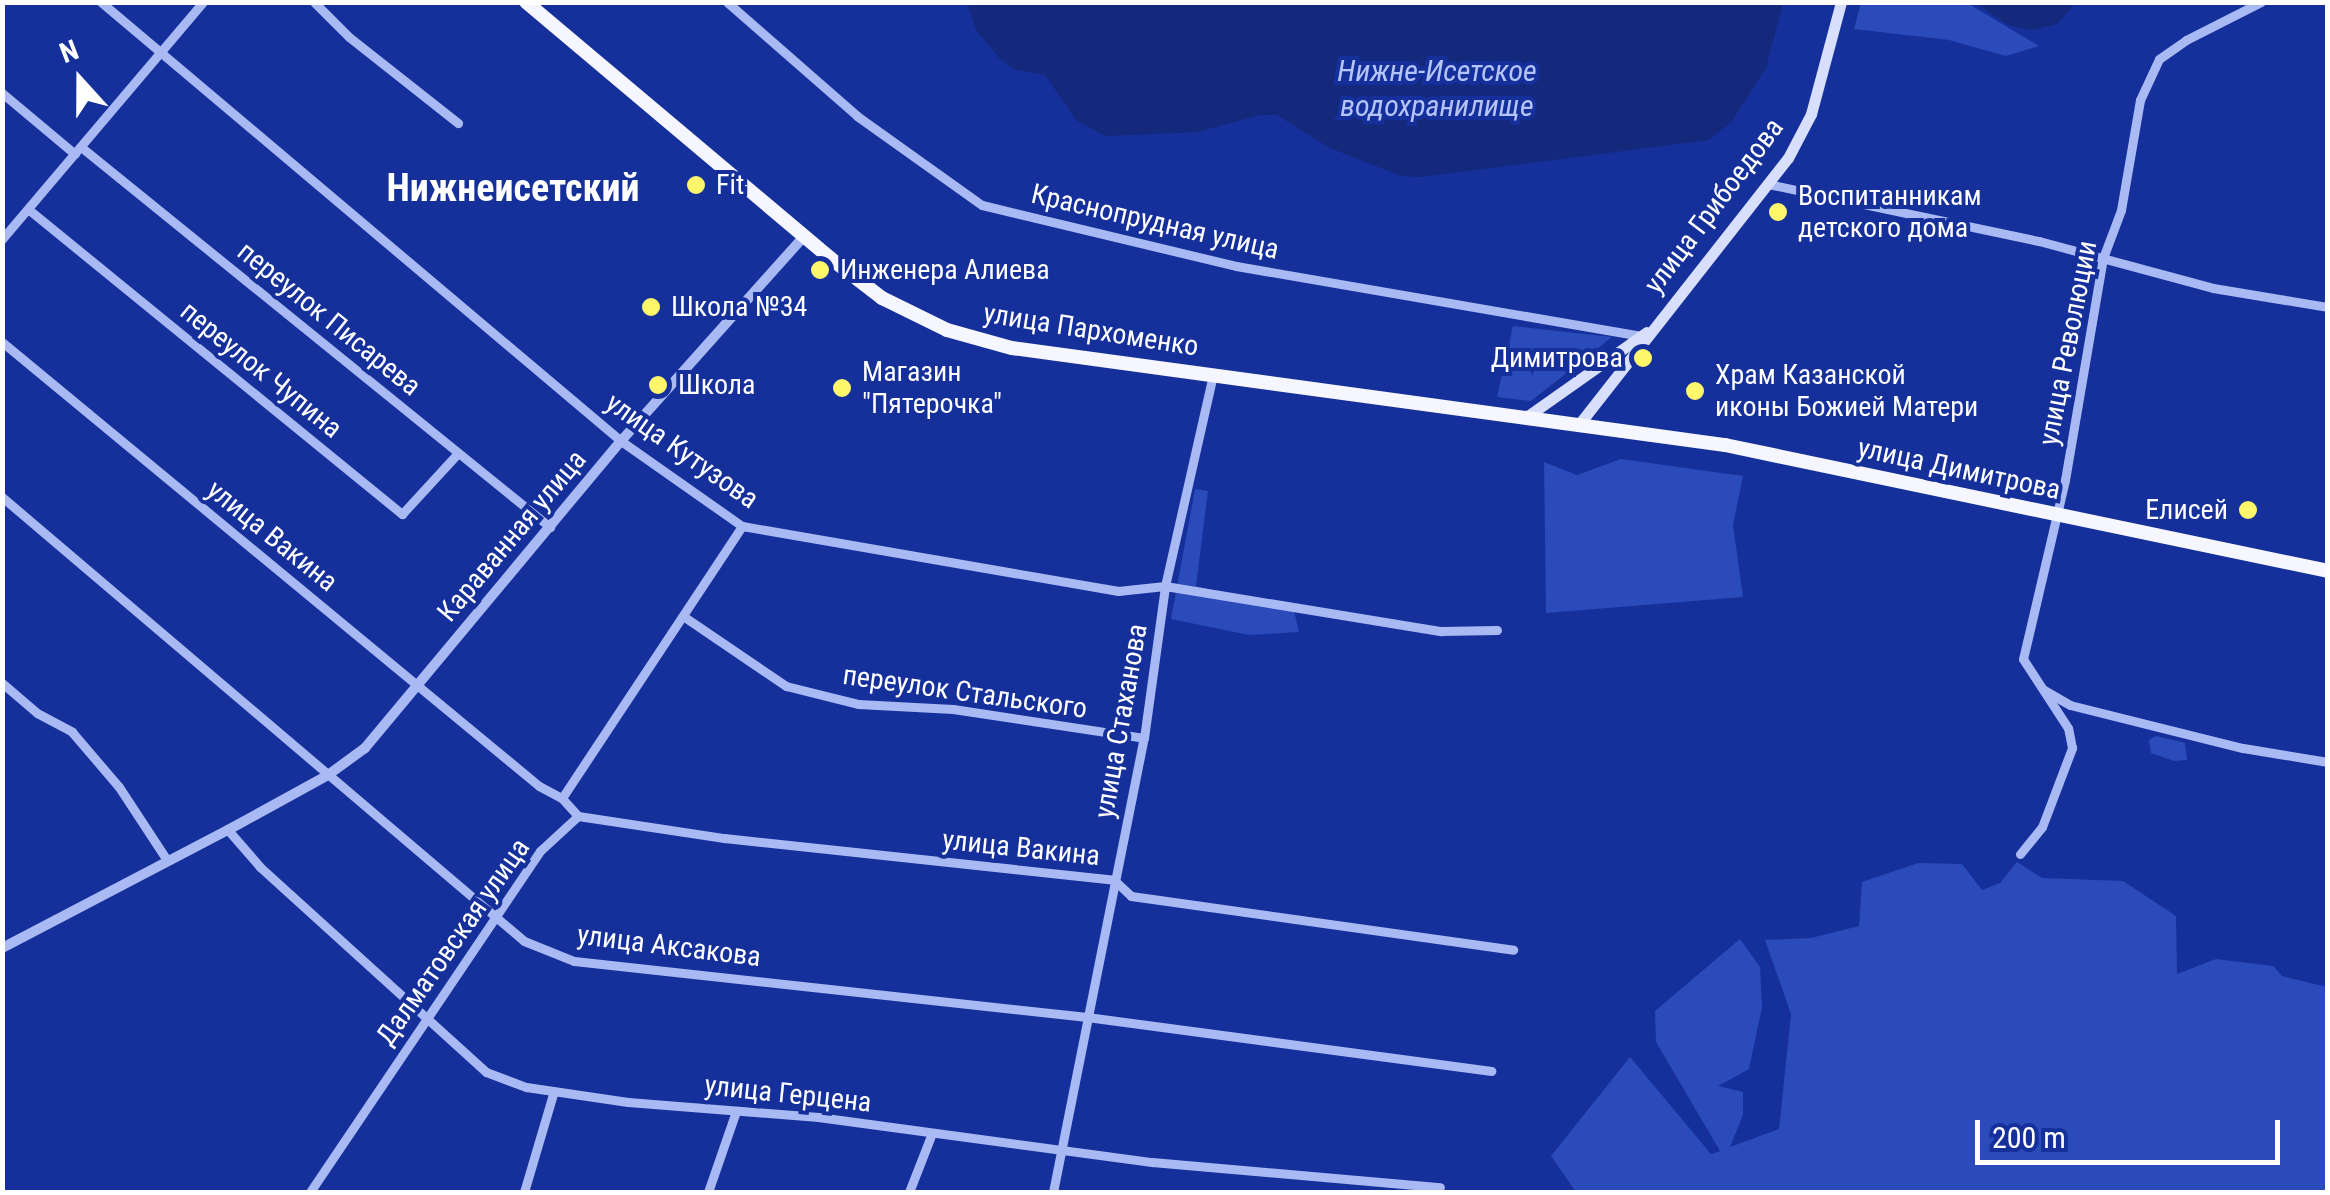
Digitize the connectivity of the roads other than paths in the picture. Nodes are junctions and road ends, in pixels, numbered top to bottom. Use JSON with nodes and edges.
{"nodes":[{"id":1,"x":102,"y":2,"type":"edge"},
{"id":2,"x":203,"y":2,"type":"edge"},
{"id":3,"x":314,"y":2,"type":"edge"},
{"id":4,"x":526,"y":2,"type":"edge"},
{"id":5,"x":727,"y":2,"type":"edge"},
{"id":6,"x":1841,"y":2,"type":"edge"},
{"id":7,"x":2261,"y":2,"type":"edge"},
{"id":8,"x":161,"y":52,"type":"junction"},
{"id":9,"x":2,"y":92,"type":"edge"},
{"id":10,"x":458,"y":123,"type":"dead end"},
{"id":11,"x":78,"y":150,"type":"junction"},
{"id":12,"x":1768,"y":184,"type":"junction"},
{"id":13,"x":28,"y":209,"type":"junction"},
{"id":14,"x":804,"y":236,"type":"junction"},
{"id":15,"x":2,"y":239,"type":"edge"},
{"id":16,"x":2103,"y":258,"type":"junction"},
{"id":17,"x":2328,"y":307,"type":"edge"},
{"id":18,"x":1658,"y":324,"type":"junction"},
{"id":19,"x":1640,"y":336,"type":"junction"},
{"id":20,"x":2,"y":342,"type":"edge"},
{"id":21,"x":1214,"y":375,"type":"junction"},
{"id":22,"x":1525,"y":418,"type":"junction"},
{"id":23,"x":1580,"y":423,"type":"junction"},
{"id":24,"x":621,"y":441,"type":"junction"},
{"id":25,"x":458,"y":453,"type":"junction"},
{"id":26,"x":2,"y":497,"type":"edge"},
{"id":27,"x":2056,"y":515,"type":"junction"},
{"id":28,"x":742,"y":526,"type":"junction"},
{"id":29,"x":550,"y":527,"type":"junction"},
{"id":30,"x":2328,"y":571,"type":"edge"},
{"id":31,"x":1165,"y":586,"type":"junction"},
{"id":32,"x":682,"y":616,"type":"junction"},
{"id":33,"x":1497,"y":630,"type":"dead end"},
{"id":34,"x":2,"y":683,"type":"edge"},
{"id":35,"x":418,"y":683,"type":"junction"},
{"id":36,"x":2042,"y":688,"type":"junction"},
{"id":37,"x":1144,"y":738,"type":"junction"},
{"id":38,"x":2328,"y":762,"type":"edge"},
{"id":39,"x":328,"y":775,"type":"junction"},
{"id":40,"x":562,"y":798,"type":"junction"},
{"id":41,"x":578,"y":816,"type":"junction"},
{"id":42,"x":228,"y":830,"type":"junction"},
{"id":43,"x":2020,"y":854,"type":"dead end"},
{"id":44,"x":167,"y":860,"type":"junction"},
{"id":45,"x":1114,"y":880,"type":"junction"},
{"id":46,"x":496,"y":916,"type":"junction"},
{"id":47,"x":2,"y":948,"type":"edge"},
{"id":48,"x":1512,"y":950,"type":"dead end"},
{"id":49,"x":1087,"y":1016,"type":"junction"},
{"id":50,"x":427,"y":1018,"type":"junction"},
{"id":51,"x":1492,"y":1071,"type":"dead end"},
{"id":52,"x":554,"y":1091,"type":"junction"},
{"id":53,"x":736,"y":1111,"type":"junction"},
{"id":54,"x":932,"y":1133,"type":"junction"},
{"id":55,"x":1061,"y":1150,"type":"junction"},
{"id":56,"x":1440,"y":1186,"type":"dead end"},
{"id":57,"x":310,"y":1192,"type":"edge"},
{"id":58,"x":524,"y":1192,"type":"edge"},
{"id":59,"x":708,"y":1192,"type":"edge"},
{"id":60,"x":908,"y":1192,"type":"edge"},
{"id":61,"x":1053,"y":1192,"type":"edge"}],
"edges":[{"from":1,"to":8,"type":"street","name":"улица Кутузова"},
{"from":2,"to":8,"type":"street"},
{"from":3,"to":10,"type":"street"},
{"from":4,"to":14,"type":"main road","name":"улица Пархоменко"},
{"from":5,"to":19,"type":"street","name":"Краснопрудная улица"},
{"from":6,"to":12,"type":"main road","name":"улица Грибоедова"},
{"from":7,"to":16,"type":"street","name":"улица Революции"},
{"from":8,"to":11,"type":"street"},
{"from":8,"to":24,"type":"street","name":"улица Кутузова"},
{"from":9,"to":11,"type":"street","name":"переулок Писарева"},
{"from":11,"to":13,"type":"street"},
{"from":11,"to":25,"type":"street","name":"переулок Писарева"},
{"from":12,"to":16,"type":"street"},
{"from":12,"to":18,"type":"main road","name":"улица Грибоедова"},
{"from":13,"to":15,"type":"street"},
{"from":13,"to":25,"type":"street","name":"переулок Чупина"},
{"from":14,"to":21,"type":"main road","name":"улица Пархоменко"},
{"from":14,"to":24,"type":"street","name":"Караванная улица"},
{"from":16,"to":17,"type":"street"},
{"from":16,"to":27,"type":"street","name":"улица Революции"},
{"from":18,"to":19,"type":"main road","name":"улица Грибоедова"},
{"from":18,"to":23,"type":"main road","name":"улица Грибоедова"},
{"from":19,"to":22,"type":"main road","name":"улица Грибоедова"},
{"from":20,"to":35,"type":"street","name":"улица Вакина"},
{"from":21,"to":22,"type":"main road","name":"улица Пархоменко"},
{"from":21,"to":31,"type":"street","name":"улица Стаханова"},
{"from":22,"to":23,"type":"main road","name":"улица Пархоменко"},
{"from":23,"to":27,"type":"main road","name":"улица Димитрова"},
{"from":24,"to":28,"type":"street","name":"улица Кутузова"},
{"from":24,"to":29,"type":"street","name":"Караванная улица"},
{"from":25,"to":29,"type":"street","name":"переулок Писарева"},
{"from":26,"to":39,"type":"street","name":"улица Аксакова"},
{"from":27,"to":30,"type":"main road","name":"улица Димитрова"},
{"from":27,"to":36,"type":"street","name":"улица Революции"},
{"from":28,"to":31,"type":"street","name":"улица Кутузова"},
{"from":28,"to":32,"type":"street"},
{"from":29,"to":35,"type":"street","name":"Караванная улица"},
{"from":31,"to":33,"type":"street","name":"улица Кутузова"},
{"from":31,"to":37,"type":"street","name":"улица Стаханова"},
{"from":32,"to":37,"type":"street","name":"переулок Стальского"},
{"from":32,"to":40,"type":"street"},
{"from":34,"to":44,"type":"street"},
{"from":35,"to":39,"type":"street","name":"Караванная улица"},
{"from":35,"to":40,"type":"street","name":"улица Вакина"},
{"from":36,"to":38,"type":"street"},
{"from":36,"to":43,"type":"street","name":"улица Революции"},
{"from":37,"to":45,"type":"street","name":"улица Стаханова"},
{"from":39,"to":42,"type":"street","name":"Караванная улица"},
{"from":39,"to":46,"type":"street","name":"улица Аксакова"},
{"from":40,"to":41,"type":"street"},
{"from":41,"to":45,"type":"street","name":"улица Вакина"},
{"from":41,"to":46,"type":"street","name":"Далматовская улица"},
{"from":42,"to":44,"type":"street","name":"Караванная улица"},
{"from":42,"to":50,"type":"street","name":"улица Герцена"},
{"from":44,"to":47,"type":"street","name":"Караванная улица"},
{"from":45,"to":48,"type":"street","name":"улица Вакина"},
{"from":45,"to":49,"type":"street","name":"улица Стаханова"},
{"from":46,"to":49,"type":"street","name":"улица Аксакова"},
{"from":46,"to":50,"type":"street","name":"Далматовская улица"},
{"from":49,"to":51,"type":"street","name":"улица Аксакова"},
{"from":49,"to":55,"type":"street","name":"улица Стаханова"},
{"from":50,"to":52,"type":"street","name":"улица Герцена"},
{"from":50,"to":57,"type":"street","name":"Далматовская улица"},
{"from":52,"to":53,"type":"street","name":"улица Герцена"},
{"from":52,"to":58,"type":"street"},
{"from":53,"to":54,"type":"street","name":"улица Герцена"},
{"from":53,"to":59,"type":"street"},
{"from":54,"to":55,"type":"street","name":"улица Герцена"},
{"from":54,"to":60,"type":"street"},
{"from":55,"to":56,"type":"street","name":"улица Герцена"},
{"from":55,"to":61,"type":"street","name":"улица Стаханова"}]}
